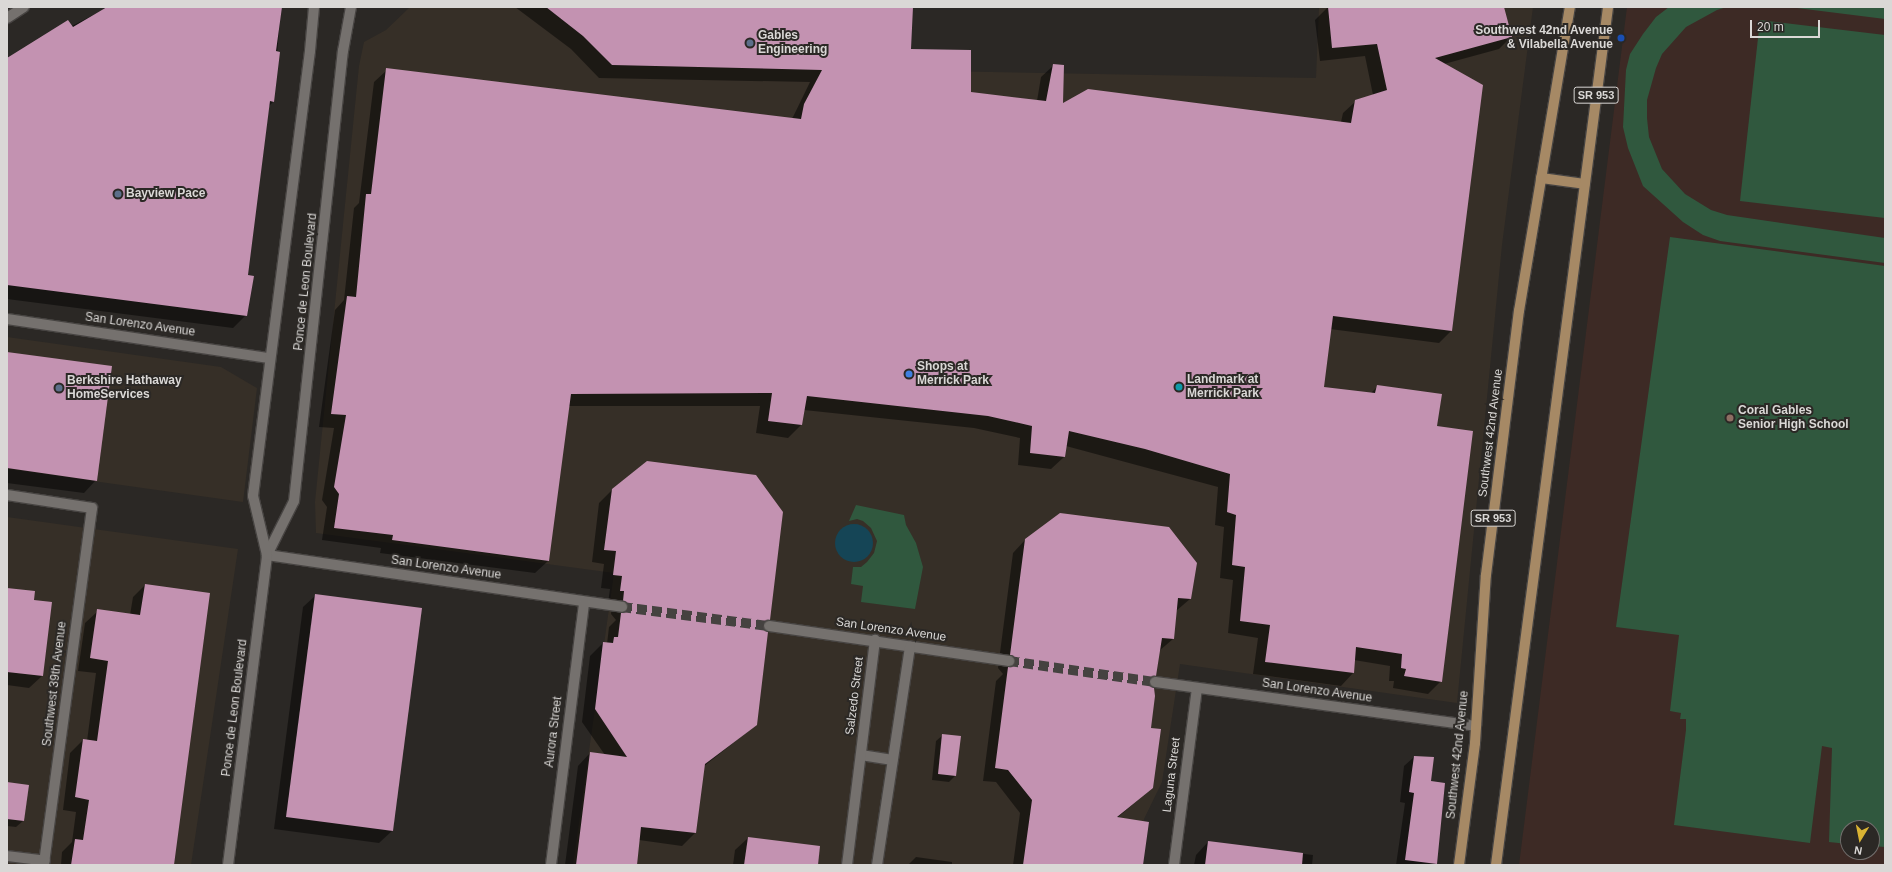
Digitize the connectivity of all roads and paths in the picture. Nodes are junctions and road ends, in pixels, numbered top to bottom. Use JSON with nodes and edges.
{"nodes":[{"id":1,"x":24,"y":7,"type":"edge"},
{"id":2,"x":314,"y":7,"type":"edge"},
{"id":3,"x":351,"y":7,"type":"edge"},
{"id":4,"x":1570,"y":7,"type":"edge"},
{"id":5,"x":1608,"y":7,"type":"edge"},
{"id":6,"x":7,"y":18,"type":"edge"},
{"id":7,"x":1541,"y":178,"type":"junction"},
{"id":8,"x":1585,"y":184,"type":"junction"},
{"id":9,"x":7,"y":319,"type":"edge"},
{"id":10,"x":270,"y":358,"type":"junction"},
{"id":11,"x":7,"y":495,"type":"edge"},
{"id":12,"x":267,"y":555,"type":"junction"},
{"id":13,"x":584,"y":602,"type":"junction"},
{"id":14,"x":622,"y":607,"type":"tunnel mouth"},
{"id":15,"x":769,"y":626,"type":"tunnel mouth"},
{"id":16,"x":875,"y":640,"type":"junction"},
{"id":17,"x":910,"y":646,"type":"junction"},
{"id":18,"x":1009,"y":660,"type":"tunnel mouth"},
{"id":19,"x":1155,"y":682,"type":"tunnel mouth"},
{"id":20,"x":1197,"y":688,"type":"junction"},
{"id":21,"x":1476,"y":726,"type":"junction"},
{"id":22,"x":861,"y":756,"type":"junction"},
{"id":23,"x":893,"y":760,"type":"junction"},
{"id":24,"x":7,"y":856,"type":"edge"},
{"id":25,"x":45,"y":863,"type":"edge"},
{"id":26,"x":228,"y":865,"type":"edge"},
{"id":27,"x":551,"y":865,"type":"edge"},
{"id":28,"x":847,"y":865,"type":"edge"},
{"id":29,"x":877,"y":865,"type":"edge"},
{"id":30,"x":1174,"y":865,"type":"edge"},
{"id":31,"x":1459,"y":865,"type":"edge"},
{"id":32,"x":1496,"y":865,"type":"edge"}],
"edges":[{"from":1,"to":6,"type":"street"},
{"from":2,"to":10,"type":"street","name":"Ponce de Leon Boulevard"},
{"from":3,"to":12,"type":"street","name":"Ponce de Leon Boulevard"},
{"from":4,"to":7,"type":"main road","name":"Southwest 42nd Avenue","number":"SR 953"},
{"from":5,"to":8,"type":"main road","number":"SR 953"},
{"from":7,"to":8,"type":"main road"},
{"from":7,"to":21,"type":"main road","name":"Southwest 42nd Avenue","number":"SR 953"},
{"from":8,"to":32,"type":"main road","number":"SR 953"},
{"from":9,"to":10,"type":"street","name":"San Lorenzo Avenue"},
{"from":10,"to":12,"type":"street","name":"Ponce de Leon Boulevard"},
{"from":11,"to":25,"type":"street","name":"Southwest 39th Avenue"},
{"from":12,"to":13,"type":"street","name":"San Lorenzo Avenue"},
{"from":12,"to":26,"type":"street","name":"Ponce de Leon Boulevard"},
{"from":13,"to":14,"type":"street","name":"San Lorenzo Avenue"},
{"from":13,"to":27,"type":"street","name":"Aurora Street"},
{"from":15,"to":16,"type":"street","name":"San Lorenzo Avenue"},
{"from":16,"to":17,"type":"street","name":"San Lorenzo Avenue"},
{"from":16,"to":22,"type":"street","name":"Salzedo Street"},
{"from":17,"to":18,"type":"street","name":"San Lorenzo Avenue"},
{"from":17,"to":23,"type":"street"},
{"from":19,"to":20,"type":"street","name":"San Lorenzo Avenue"},
{"from":20,"to":21,"type":"street","name":"San Lorenzo Avenue"},
{"from":20,"to":30,"type":"street","name":"Laguna Street"},
{"from":21,"to":31,"type":"main road","name":"Southwest 42nd Avenue","number":"SR 953"},
{"from":22,"to":23,"type":"street"},
{"from":22,"to":28,"type":"street","name":"Salzedo Street"},
{"from":23,"to":29,"type":"street"},
{"from":24,"to":25,"type":"street"}]}
